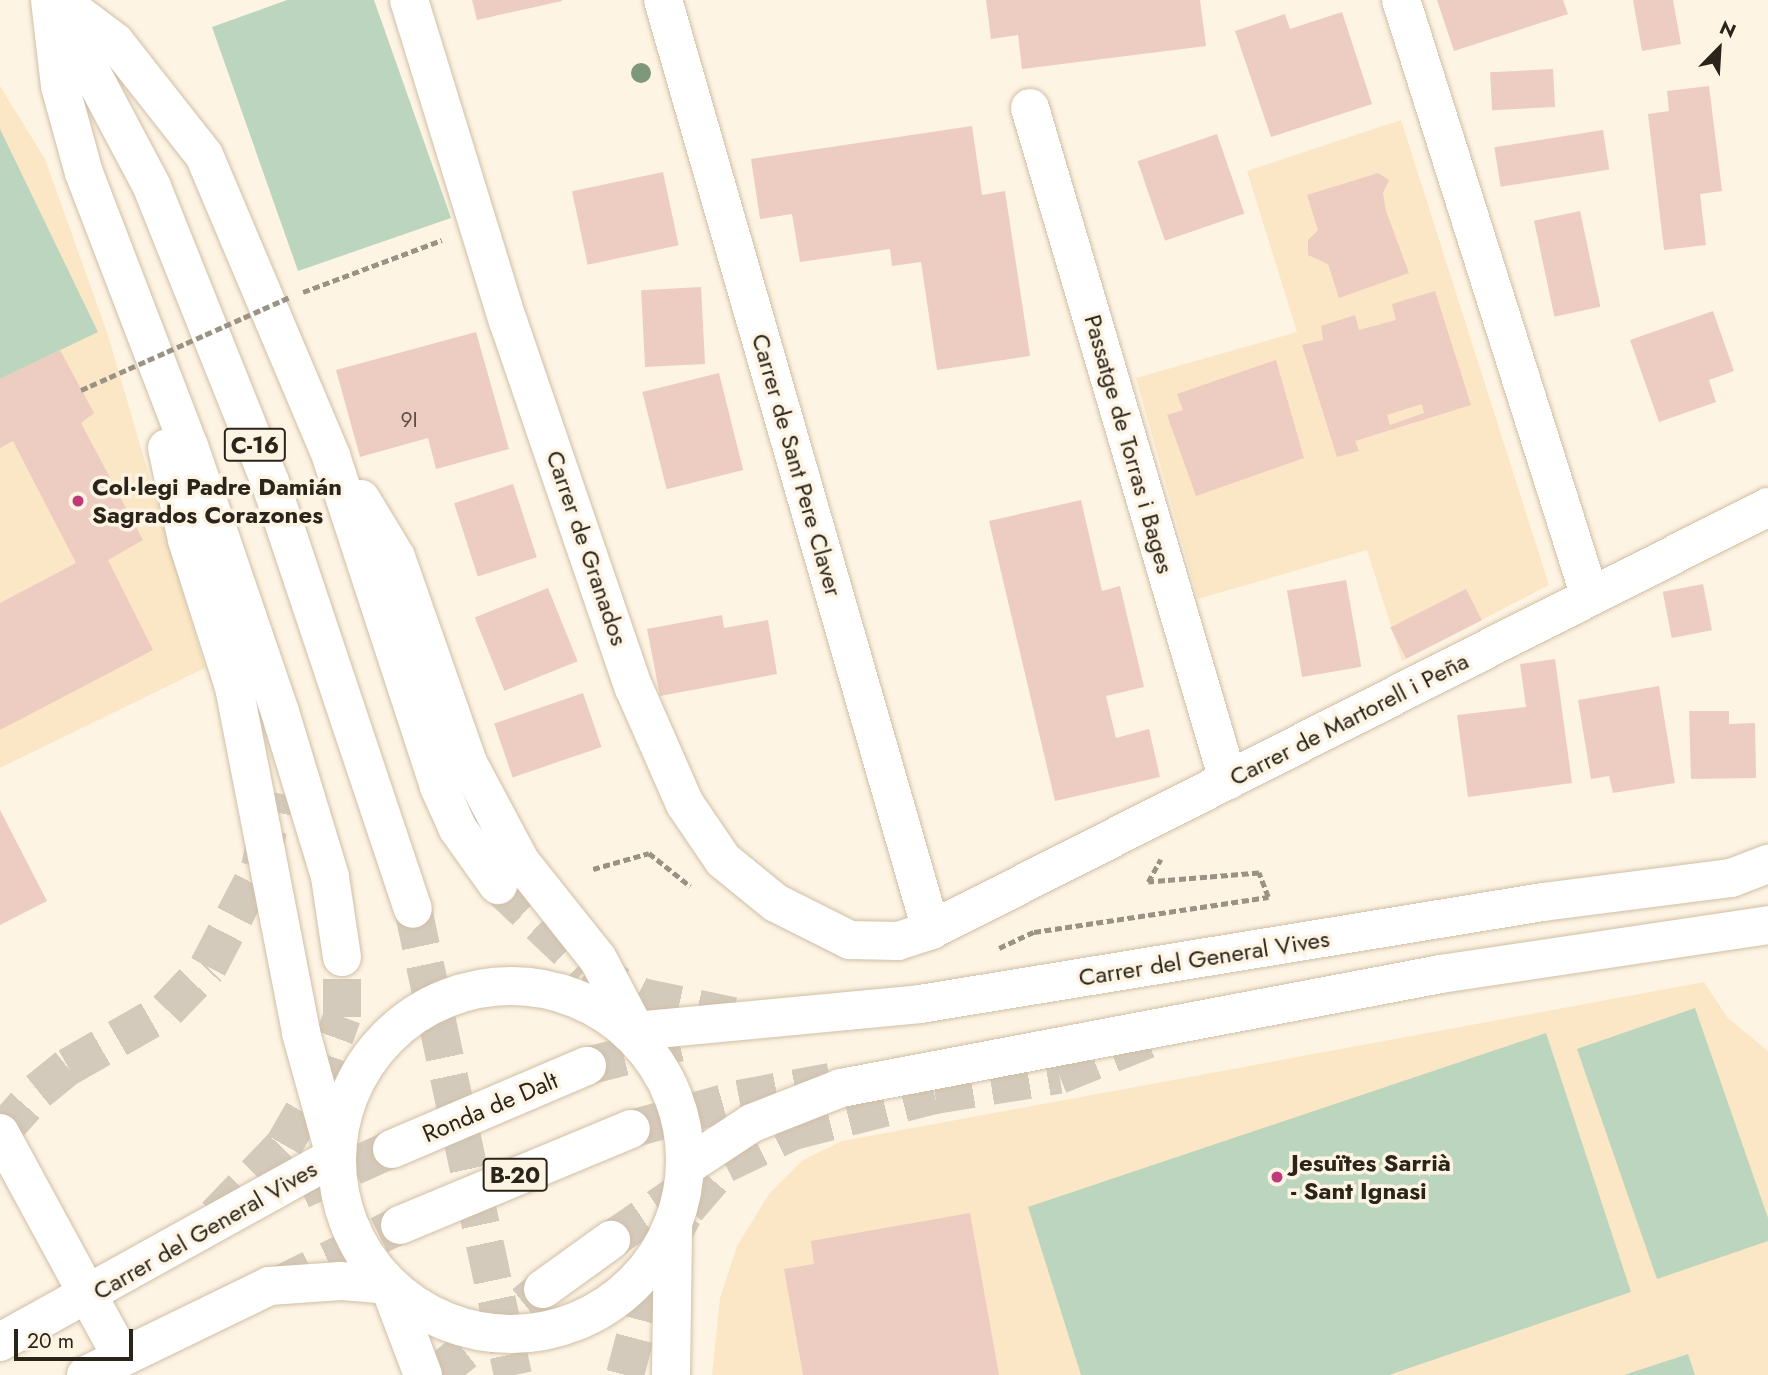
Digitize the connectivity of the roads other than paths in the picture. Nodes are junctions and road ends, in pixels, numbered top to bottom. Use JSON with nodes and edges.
{"nodes":[{"id":1,"x":51,"y":0,"type":"edge"},
{"id":2,"x":58,"y":0,"type":"edge"},
{"id":3,"x":409,"y":0,"type":"edge"},
{"id":4,"x":663,"y":0,"type":"edge"},
{"id":5,"x":1401,"y":0,"type":"edge"},
{"id":6,"x":1030,"y":108,"type":"dead end"},
{"id":7,"x":128,"y":286,"type":"junction"},
{"id":8,"x":331,"y":456,"type":"junction"},
{"id":9,"x":1768,"y":507,"type":"edge"},
{"id":10,"x":1590,"y":597,"type":"junction"},
{"id":11,"x":280,"y":712,"type":"junction"},
{"id":12,"x":1228,"y":780,"type":"junction"},
{"id":13,"x":276,"y":793,"type":"tunnel mouth"},
{"id":14,"x":1768,"y":864,"type":"edge"},
{"id":15,"x":498,"y":885,"type":"tunnel mouth"},
{"id":16,"x":413,"y":909,"type":"tunnel mouth"},
{"id":17,"x":1768,"y":925,"type":"edge"},
{"id":18,"x":931,"y":930,"type":"junction"},
{"id":19,"x":342,"y":957,"type":"tunnel mouth"},
{"id":20,"x":636,"y":1031,"type":"junction"},
{"id":21,"x":587,"y":1066,"type":"tunnel mouth"},
{"id":22,"x":631,"y":1129,"type":"tunnel mouth"},
{"id":23,"x":0,"y":1133,"type":"edge"},
{"id":24,"x":393,"y":1149,"type":"tunnel mouth"},
{"id":25,"x":335,"y":1156,"type":"junction"},
{"id":26,"x":685,"y":1167,"type":"junction"},
{"id":27,"x":400,"y":1225,"type":"tunnel mouth"},
{"id":28,"x":673,"y":1226,"type":"junction"},
{"id":29,"x":611,"y":1240,"type":"tunnel mouth"},
{"id":30,"x":389,"y":1285,"type":"junction"},
{"id":31,"x":543,"y":1289,"type":"tunnel mouth"},
{"id":32,"x":89,"y":1297,"type":"junction"},
{"id":33,"x":0,"y":1342,"type":"edge"},
{"id":34,"x":126,"y":1365,"type":"edge"},
{"id":35,"x":86,"y":1375,"type":"edge"},
{"id":36,"x":423,"y":1375,"type":"edge"},
{"id":37,"x":671,"y":1375,"type":"edge"}],
"edges":[{"from":1,"to":7,"type":"main road"},
{"from":1,"to":16,"type":"main road","number":"C-16"},
{"from":2,"to":8,"type":"main road"},
{"from":3,"to":18,"type":"main road","name":"Carrer de Granados"},
{"from":4,"to":18,"type":"main road","name":"Carrer de Sant Pere Claver"},
{"from":5,"to":10,"type":"main road"},
{"from":6,"to":12,"type":"main road","name":"Passatge de Torras i Bages"},
{"from":7,"to":11,"type":"main road"},
{"from":7,"to":25,"type":"main road"},
{"from":8,"to":15,"type":"main road"},
{"from":8,"to":20,"type":"main road"},
{"from":9,"to":10,"type":"main road","name":"Carrer de Martorell i Peña"},
{"from":10,"to":12,"type":"main road","name":"Carrer de Martorell i Peña"},
{"from":11,"to":13,"type":"main road"},
{"from":11,"to":19,"type":"main road"},
{"from":12,"to":18,"type":"main road","name":"Carrer de Martorell i Peña"},
{"from":14,"to":20,"type":"main road","name":"Carrer del General Vives"},
{"from":17,"to":26,"type":"main road"},
{"from":20,"to":25,"type":"main road"},
{"from":20,"to":26,"type":"main road"},
{"from":21,"to":24,"type":"main road","name":"Ronda de Dalt"},
{"from":22,"to":27,"type":"main road","number":"B-20"},
{"from":23,"to":32,"type":"main road"},
{"from":25,"to":30,"type":"main road"},
{"from":25,"to":32,"type":"main road","name":"Carrer del General Vives"},
{"from":26,"to":28,"type":"main road"},
{"from":28,"to":30,"type":"main road"},
{"from":28,"to":37,"type":"main road"},
{"from":29,"to":31,"type":"main road"},
{"from":30,"to":34,"type":"main road"},
{"from":30,"to":36,"type":"main road"},
{"from":32,"to":33,"type":"main road","name":"Carrer del General Vives"},
{"from":32,"to":34,"type":"main road"},
{"from":34,"to":35,"type":"main road"}]}
